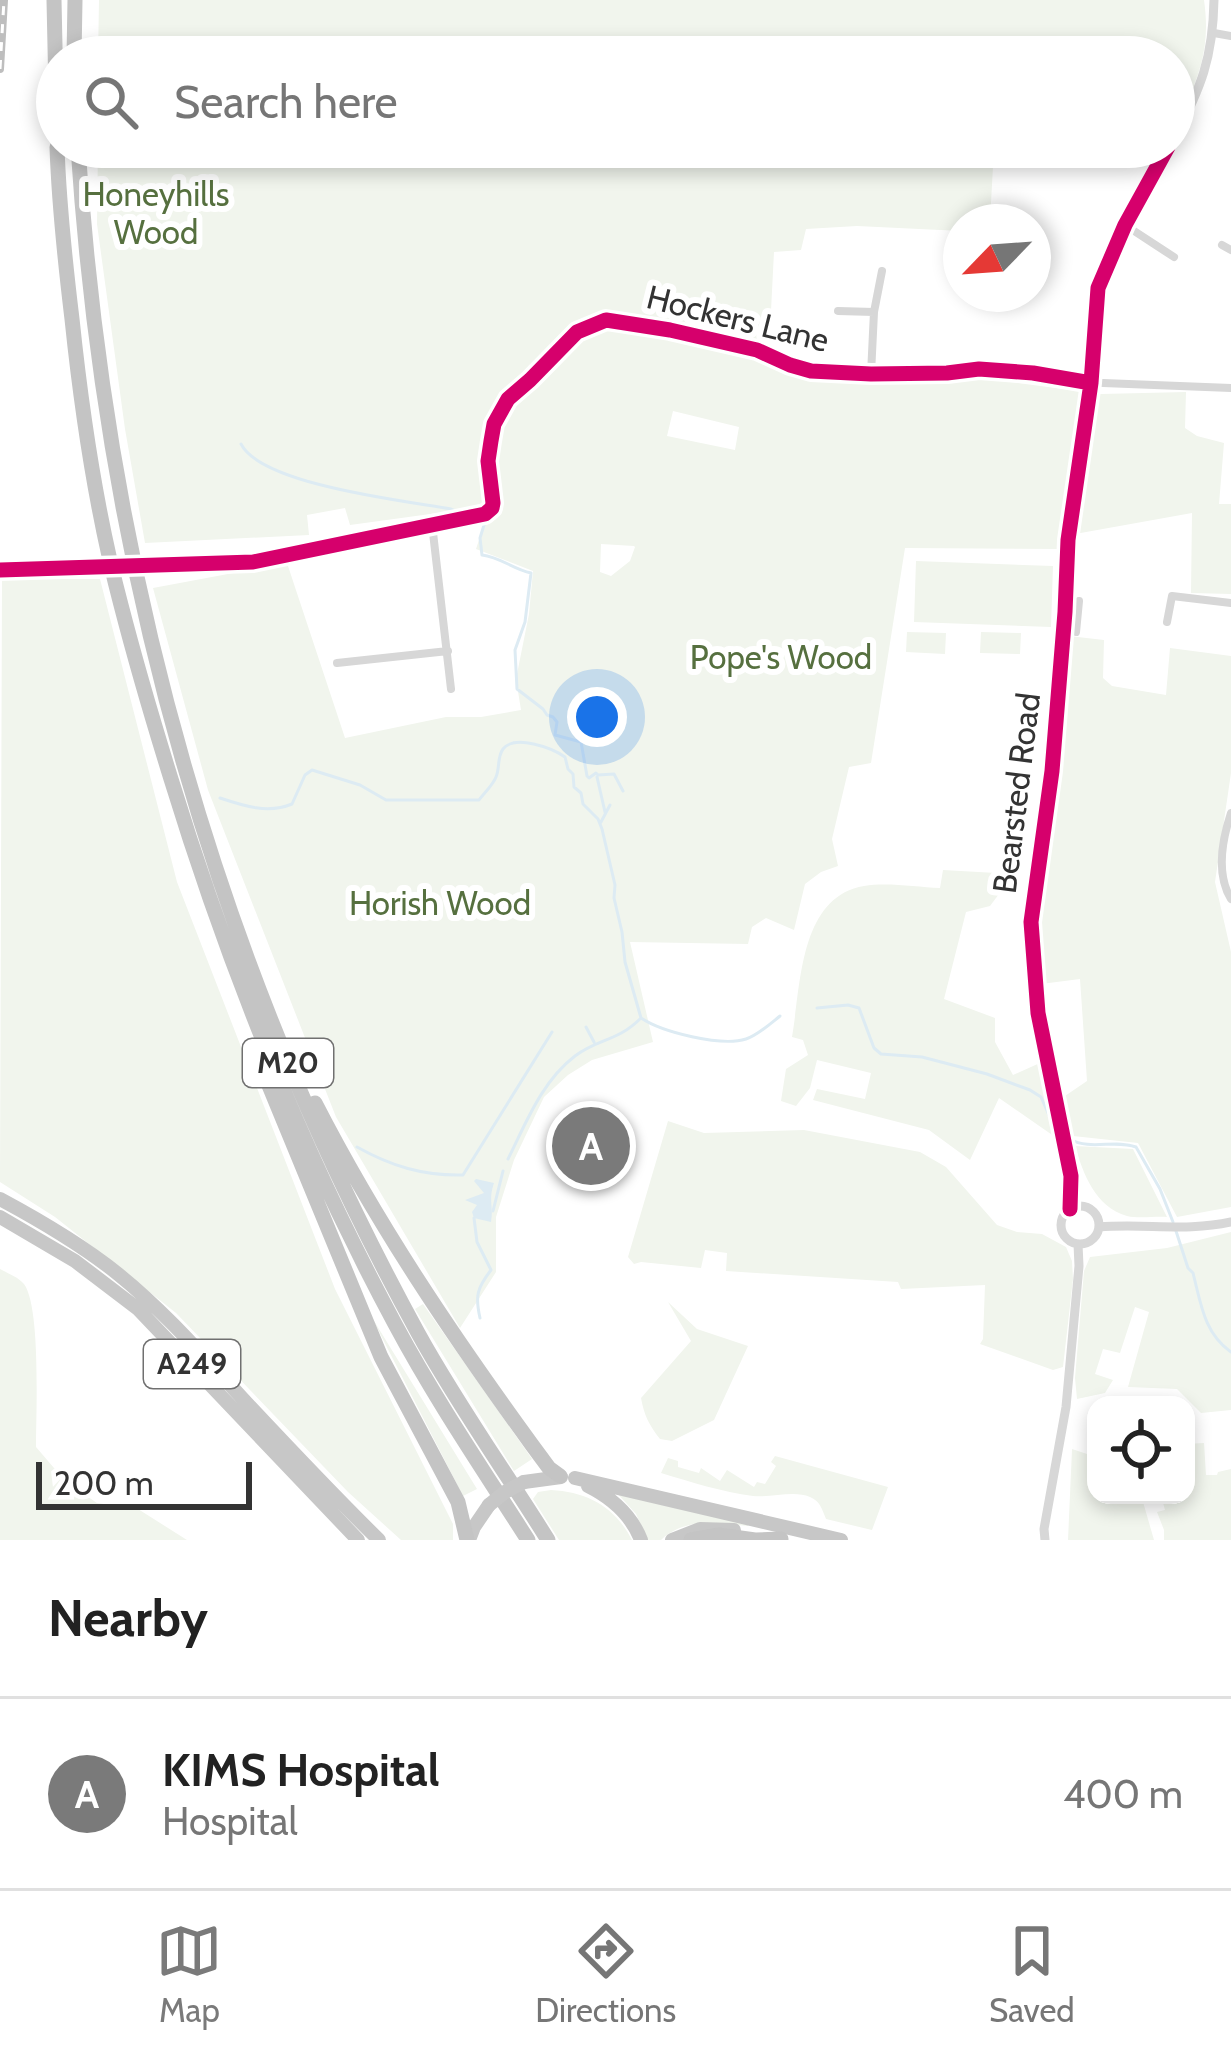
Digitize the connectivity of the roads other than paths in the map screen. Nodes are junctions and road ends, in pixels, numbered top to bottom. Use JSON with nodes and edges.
{"nodes":[{"id":1,"x":54,"y":0,"type":"edge"},
{"id":2,"x":75,"y":0,"type":"edge"},
{"id":3,"x":1214,"y":0,"type":"edge"},
{"id":4,"x":1214,"y":33,"type":"junction"},
{"id":5,"x":55,"y":36,"type":"edge"},
{"id":6,"x":74,"y":36,"type":"edge"},
{"id":7,"x":1231,"y":36,"type":"edge"},
{"id":8,"x":1195,"y":100,"type":"edge"},
{"id":9,"x":58,"y":168,"type":"edge"},
{"id":10,"x":80,"y":168,"type":"edge"},
{"id":11,"x":1156,"y":168,"type":"edge"},
{"id":12,"x":1125,"y":224,"type":"junction"},
{"id":13,"x":1174,"y":257,"type":"dead end"},
{"id":14,"x":882,"y":271,"type":"dead end"},
{"id":15,"x":838,"y":311,"type":"dead end"},
{"id":16,"x":851,"y":311,"type":"junction"},
{"id":17,"x":874,"y":312,"type":"junction"},
{"id":18,"x":850,"y":324,"type":"dead end"},
{"id":19,"x":871,"y":374,"type":"junction"},
{"id":20,"x":1104,"y":385,"type":"junction"},
{"id":21,"x":1231,"y":388,"type":"edge"},
{"id":22,"x":432,"y":524,"type":"junction"},
{"id":23,"x":5,"y":570,"type":"edge"},
{"id":24,"x":1078,"y":601,"type":"dead end"},
{"id":25,"x":1231,"y":603,"type":"edge"},
{"id":26,"x":1071,"y":612,"type":"junction"},
{"id":27,"x":1167,"y":622,"type":"dead end"},
{"id":28,"x":1076,"y":632,"type":"dead end"},
{"id":29,"x":448,"y":651,"type":"junction"},
{"id":30,"x":337,"y":663,"type":"dead end"},
{"id":31,"x":451,"y":689,"type":"dead end"},
{"id":32,"x":1231,"y":813,"type":"edge"},
{"id":33,"x":1231,"y":899,"type":"edge"},
{"id":34,"x":238,"y":983,"type":"junction"},
{"id":35,"x":280,"y":1043,"type":"junction"},
{"id":36,"x":0,"y":1199,"type":"edge"},
{"id":37,"x":1070,"y":1209,"type":"junction"},
{"id":38,"x":0,"y":1217,"type":"edge"},
{"id":39,"x":1231,"y":1222,"type":"edge"},
{"id":40,"x":1099,"y":1227,"type":"junction"},
{"id":41,"x":1078,"y":1244,"type":"junction"},
{"id":42,"x":567,"y":1477,"type":"junction"},
{"id":43,"x":1043,"y":1536,"type":"edge"},
{"id":44,"x":784,"y":1539,"type":"edge"},
{"id":45,"x":358,"y":1540,"type":"edge"},
{"id":46,"x":379,"y":1540,"type":"edge"},
{"id":47,"x":468,"y":1540,"type":"edge"},
{"id":48,"x":528,"y":1540,"type":"edge"},
{"id":49,"x":548,"y":1540,"type":"edge"},
{"id":50,"x":641,"y":1540,"type":"edge"},
{"id":51,"x":672,"y":1540,"type":"edge"},
{"id":52,"x":691,"y":1540,"type":"edge"},
{"id":53,"x":756,"y":1540,"type":"edge"},
{"id":54,"x":842,"y":1540,"type":"edge"}],
"edges":[{"from":1,"to":5,"type":"highway","number":"M20"},
{"from":2,"to":6,"type":"highway"},
{"from":3,"to":4,"type":"street"},
{"from":4,"to":7,"type":"street"},
{"from":4,"to":8,"type":"street"},
{"from":9,"to":34,"type":"highway","number":"M20"},
{"from":10,"to":35,"type":"highway","number":"M20"},
{"from":11,"to":12,"type":"street","name":"Bearsted Road"},
{"from":12,"to":13,"type":"street"},
{"from":12,"to":20,"type":"street","name":"Bearsted Road"},
{"from":14,"to":17,"type":"street","name":"Hockers Lane"},
{"from":15,"to":16,"type":"street"},
{"from":16,"to":17,"type":"street"},
{"from":16,"to":18,"type":"street"},
{"from":17,"to":19,"type":"street","name":"Hockers Lane"},
{"from":19,"to":20,"type":"street","name":"Hockers Lane"},
{"from":19,"to":22,"type":"street","name":"Hockers Lane"},
{"from":20,"to":21,"type":"street","name":"Hockers Lane"},
{"from":20,"to":26,"type":"street","name":"Bearsted Road"},
{"from":22,"to":23,"type":"street","name":"Hockers Lane","bridge":true},
{"from":22,"to":29,"type":"street"},
{"from":24,"to":26,"type":"street"},
{"from":25,"to":27,"type":"street"},
{"from":26,"to":28,"type":"street"},
{"from":26,"to":37,"type":"street","name":"Bearsted Road"},
{"from":29,"to":30,"type":"street"},
{"from":29,"to":31,"type":"street"},
{"from":32,"to":33,"type":"street"},
{"from":34,"to":47,"type":"highway","number":"M20"},
{"from":34,"to":48,"type":"highway","number":"M20"},
{"from":35,"to":42,"type":"highway","number":"M20"},
{"from":35,"to":49,"type":"highway","number":"M20"},
{"from":36,"to":46,"type":"highway","number":"A249"},
{"from":37,"to":40,"type":"street"},
{"from":37,"to":41,"type":"street"},
{"from":38,"to":45,"type":"highway","number":"A249"},
{"from":39,"to":40,"type":"street"},
{"from":40,"to":41,"type":"street"},
{"from":41,"to":43,"type":"street"},
{"from":42,"to":47,"type":"highway","bridge":true},
{"from":42,"to":50,"type":"highway"},
{"from":42,"to":54,"type":"highway"},
{"from":44,"to":51,"type":"highway"},
{"from":44,"to":53,"type":"highway"},
{"from":52,"to":53,"type":"highway"}]}
